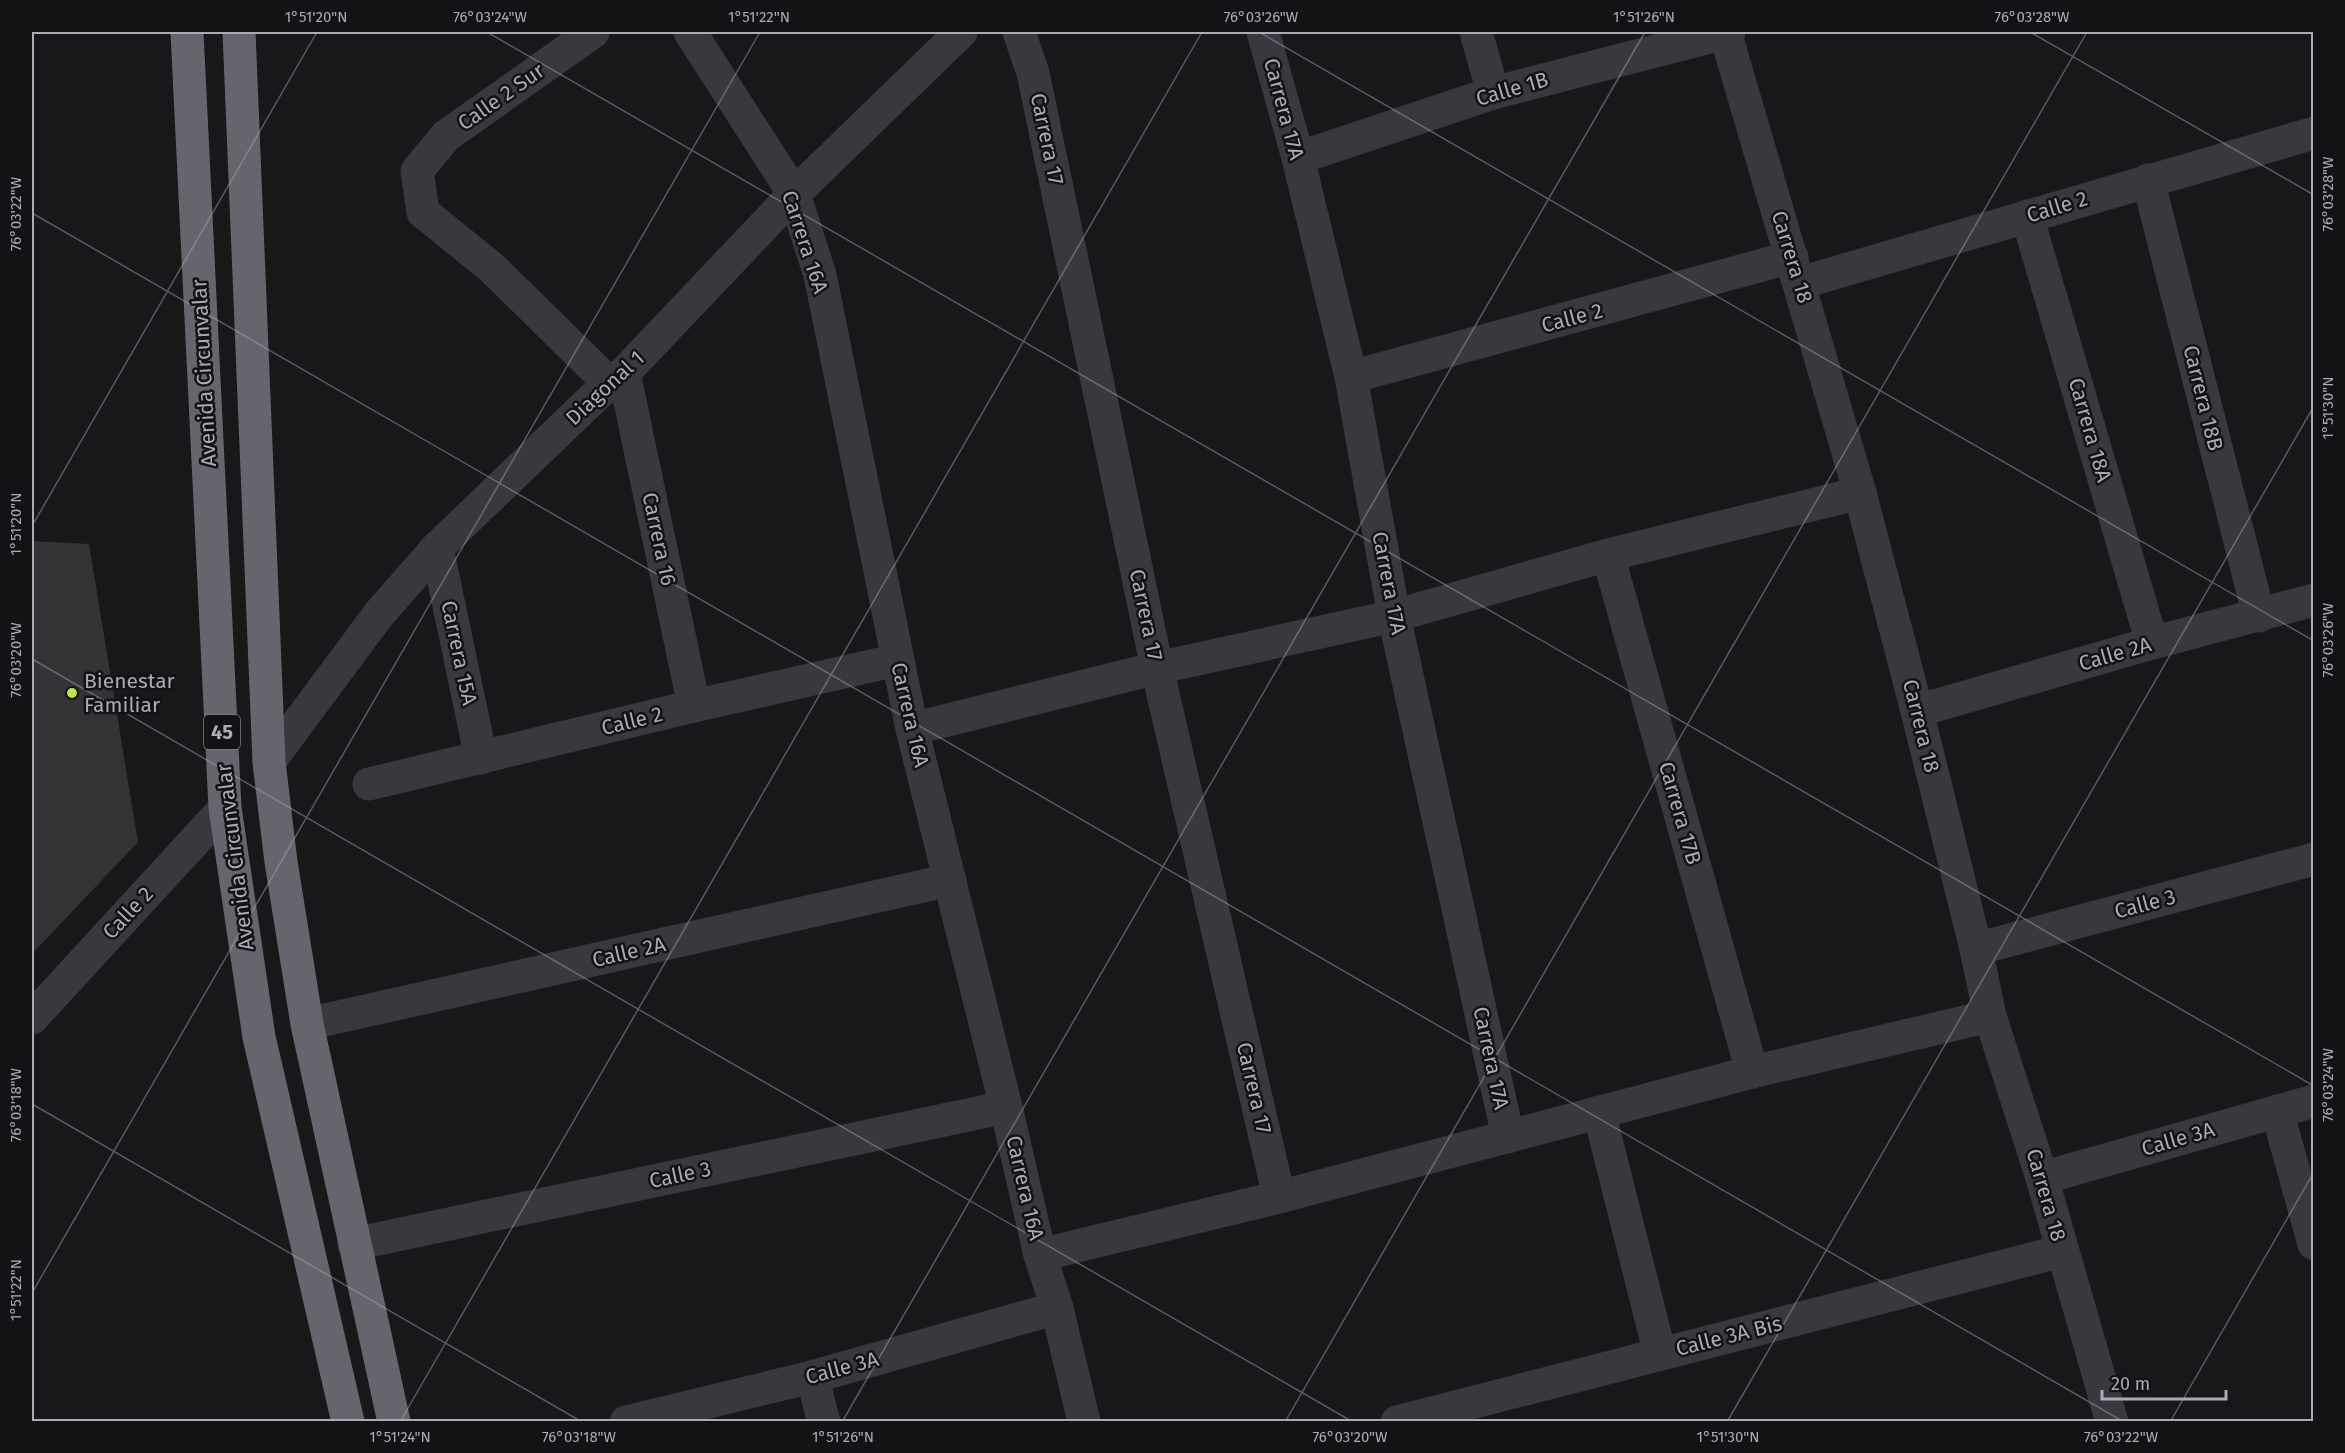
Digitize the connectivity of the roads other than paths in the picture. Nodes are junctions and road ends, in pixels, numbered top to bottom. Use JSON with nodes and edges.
{"nodes":[{"id":1,"x":187,"y":32,"type":"edge"},
{"id":2,"x":239,"y":32,"type":"edge"},
{"id":3,"x":593,"y":32,"type":"edge"},
{"id":4,"x":690,"y":32,"type":"edge"},
{"id":5,"x":961,"y":32,"type":"edge"},
{"id":6,"x":1018,"y":32,"type":"edge"},
{"id":7,"x":1263,"y":32,"type":"edge"},
{"id":8,"x":1476,"y":32,"type":"edge"},
{"id":9,"x":1726,"y":32,"type":"edge"},
{"id":10,"x":1493,"y":93,"type":"junction"},
{"id":11,"x":2313,"y":134,"type":"edge"},
{"id":12,"x":1298,"y":158,"type":"junction"},
{"id":13,"x":2148,"y":180,"type":"junction"},
{"id":14,"x":794,"y":194,"type":"junction"},
{"id":15,"x":2027,"y":216,"type":"junction"},
{"id":16,"x":1796,"y":270,"type":"junction"},
{"id":17,"x":1351,"y":377,"type":"junction"},
{"id":18,"x":616,"y":378,"type":"junction"},
{"id":19,"x":1860,"y":493,"type":"junction"},
{"id":20,"x":437,"y":548,"type":"junction"},
{"id":21,"x":1608,"y":555,"type":"junction"},
{"id":22,"x":2313,"y":600,"type":"edge"},
{"id":23,"x":1394,"y":616,"type":"junction"},
{"id":24,"x":2259,"y":616,"type":"junction"},
{"id":25,"x":2152,"y":643,"type":"junction"},
{"id":26,"x":897,"y":660,"type":"junction"},
{"id":27,"x":1157,"y":668,"type":"junction"},
{"id":28,"x":694,"y":706,"type":"junction"},
{"id":29,"x":1917,"y":711,"type":"junction"},
{"id":30,"x":912,"y":729,"type":"junction"},
{"id":31,"x":481,"y":758,"type":"junction"},
{"id":32,"x":269,"y":762,"type":"junction"},
{"id":33,"x":369,"y":784,"type":"dead end"},
{"id":34,"x":225,"y":808,"type":"junction"},
{"id":35,"x":2313,"y":859,"type":"edge"},
{"id":36,"x":950,"y":880,"type":"junction"},
{"id":37,"x":1976,"y":949,"type":"junction"},
{"id":38,"x":1990,"y":1016,"type":"junction"},
{"id":39,"x":32,"y":1018,"type":"edge"},
{"id":40,"x":307,"y":1024,"type":"junction"},
{"id":41,"x":1752,"y":1072,"type":"junction"},
{"id":42,"x":2313,"y":1101,"type":"edge"},
{"id":43,"x":1006,"y":1107,"type":"junction"},
{"id":44,"x":2277,"y":1111,"type":"junction"},
{"id":45,"x":1599,"y":1112,"type":"junction"},
{"id":46,"x":1508,"y":1137,"type":"junction"},
{"id":47,"x":2042,"y":1178,"type":"junction"},
{"id":48,"x":1279,"y":1197,"type":"junction"},
{"id":49,"x":354,"y":1244,"type":"junction"},
{"id":50,"x":2313,"y":1244,"type":"edge"},
{"id":51,"x":2062,"y":1251,"type":"junction"},
{"id":52,"x":1040,"y":1255,"type":"junction"},
{"id":53,"x":1057,"y":1308,"type":"junction"},
{"id":54,"x":1660,"y":1354,"type":"junction"},
{"id":55,"x":812,"y":1377,"type":"junction"},
{"id":56,"x":644,"y":1419,"type":"edge"},
{"id":57,"x":348,"y":1422,"type":"edge"},
{"id":58,"x":394,"y":1422,"type":"edge"},
{"id":59,"x":824,"y":1422,"type":"edge"},
{"id":60,"x":1084,"y":1422,"type":"edge"},
{"id":61,"x":1397,"y":1422,"type":"edge"},
{"id":62,"x":2112,"y":1422,"type":"edge"}],
"edges":[{"from":1,"to":34,"type":"highway","name":"Avenida Circunvalar","number":"45"},
{"from":2,"to":32,"type":"highway","number":"45"},
{"from":3,"to":18,"type":"street","name":"Calle 2 Sur"},
{"from":4,"to":14,"type":"street","name":"Carrera 16A"},
{"from":5,"to":14,"type":"street","name":"Diagonal 1"},
{"from":6,"to":27,"type":"street","name":"Carrera 17"},
{"from":7,"to":12,"type":"street","name":"Carrera 17A"},
{"from":8,"to":10,"type":"street"},
{"from":9,"to":10,"type":"street","name":"Calle 1B"},
{"from":9,"to":16,"type":"street","name":"Carrera 18"},
{"from":10,"to":12,"type":"street","name":"Calle 1B"},
{"from":11,"to":13,"type":"street","name":"Calle 2"},
{"from":12,"to":17,"type":"street","name":"Carrera 17A"},
{"from":13,"to":15,"type":"street","name":"Calle 2"},
{"from":13,"to":24,"type":"street","name":"Carrera 18B"},
{"from":14,"to":18,"type":"street","name":"Diagonal 1"},
{"from":14,"to":26,"type":"street","name":"Carrera 16A"},
{"from":15,"to":16,"type":"street","name":"Calle 2"},
{"from":15,"to":25,"type":"street","name":"Carrera 18A"},
{"from":16,"to":17,"type":"street","name":"Calle 2"},
{"from":16,"to":19,"type":"street","name":"Carrera 18"},
{"from":17,"to":23,"type":"street","name":"Carrera 17A"},
{"from":18,"to":20,"type":"street","name":"Diagonal 1"},
{"from":18,"to":28,"type":"street","name":"Carrera 16"},
{"from":19,"to":21,"type":"street"},
{"from":19,"to":29,"type":"street","name":"Carrera 18"},
{"from":20,"to":31,"type":"street","name":"Carrera 15A"},
{"from":20,"to":32,"type":"street","name":"Diagonal 1"},
{"from":21,"to":23,"type":"street"},
{"from":21,"to":41,"type":"street","name":"Carrera 17B"},
{"from":22,"to":24,"type":"street","name":"Calle 2A"},
{"from":23,"to":27,"type":"street"},
{"from":23,"to":46,"type":"street","name":"Carrera 17A"},
{"from":24,"to":25,"type":"street","name":"Calle 2A"},
{"from":25,"to":29,"type":"street","name":"Calle 2A"},
{"from":26,"to":28,"type":"street","name":"Calle 2"},
{"from":26,"to":30,"type":"street","name":"Carrera 16A"},
{"from":27,"to":30,"type":"street"},
{"from":27,"to":48,"type":"street","name":"Carrera 17"},
{"from":28,"to":31,"type":"street","name":"Calle 2"},
{"from":29,"to":37,"type":"street","name":"Carrera 18"},
{"from":30,"to":36,"type":"street","name":"Carrera 16A"},
{"from":31,"to":33,"type":"street","name":"Calle 2"},
{"from":32,"to":40,"type":"highway","number":"45"},
{"from":34,"to":39,"type":"street","name":"Calle 2"},
{"from":34,"to":57,"type":"highway","name":"Avenida Circunvalar","number":"45"},
{"from":35,"to":37,"type":"street","name":"Calle 3"},
{"from":36,"to":40,"type":"street","name":"Calle 2A"},
{"from":36,"to":43,"type":"street","name":"Carrera 16A"},
{"from":37,"to":38,"type":"street","name":"Carrera 18"},
{"from":38,"to":41,"type":"street"},
{"from":38,"to":47,"type":"street","name":"Carrera 18"},
{"from":40,"to":49,"type":"highway","number":"45"},
{"from":41,"to":45,"type":"street"},
{"from":42,"to":44,"type":"street","name":"Calle 3A"},
{"from":43,"to":49,"type":"street","name":"Calle 3"},
{"from":43,"to":52,"type":"street","name":"Carrera 16A"},
{"from":44,"to":47,"type":"street","name":"Calle 3A"},
{"from":44,"to":50,"type":"street"},
{"from":45,"to":46,"type":"street"},
{"from":45,"to":54,"type":"street"},
{"from":46,"to":48,"type":"street"},
{"from":47,"to":51,"type":"street","name":"Carrera 18"},
{"from":48,"to":52,"type":"street"},
{"from":49,"to":58,"type":"highway","number":"45"},
{"from":51,"to":54,"type":"street","name":"Calle 3A Bis"},
{"from":51,"to":62,"type":"street","name":"Carrera 18"},
{"from":52,"to":53,"type":"street","name":"Carrera 16A"},
{"from":53,"to":55,"type":"street","name":"Calle 3A"},
{"from":53,"to":60,"type":"street","name":"Carrera 16A"},
{"from":54,"to":61,"type":"street","name":"Calle 3A Bis"},
{"from":55,"to":56,"type":"street","name":"Calle 3A"},
{"from":55,"to":59,"type":"street"}]}
